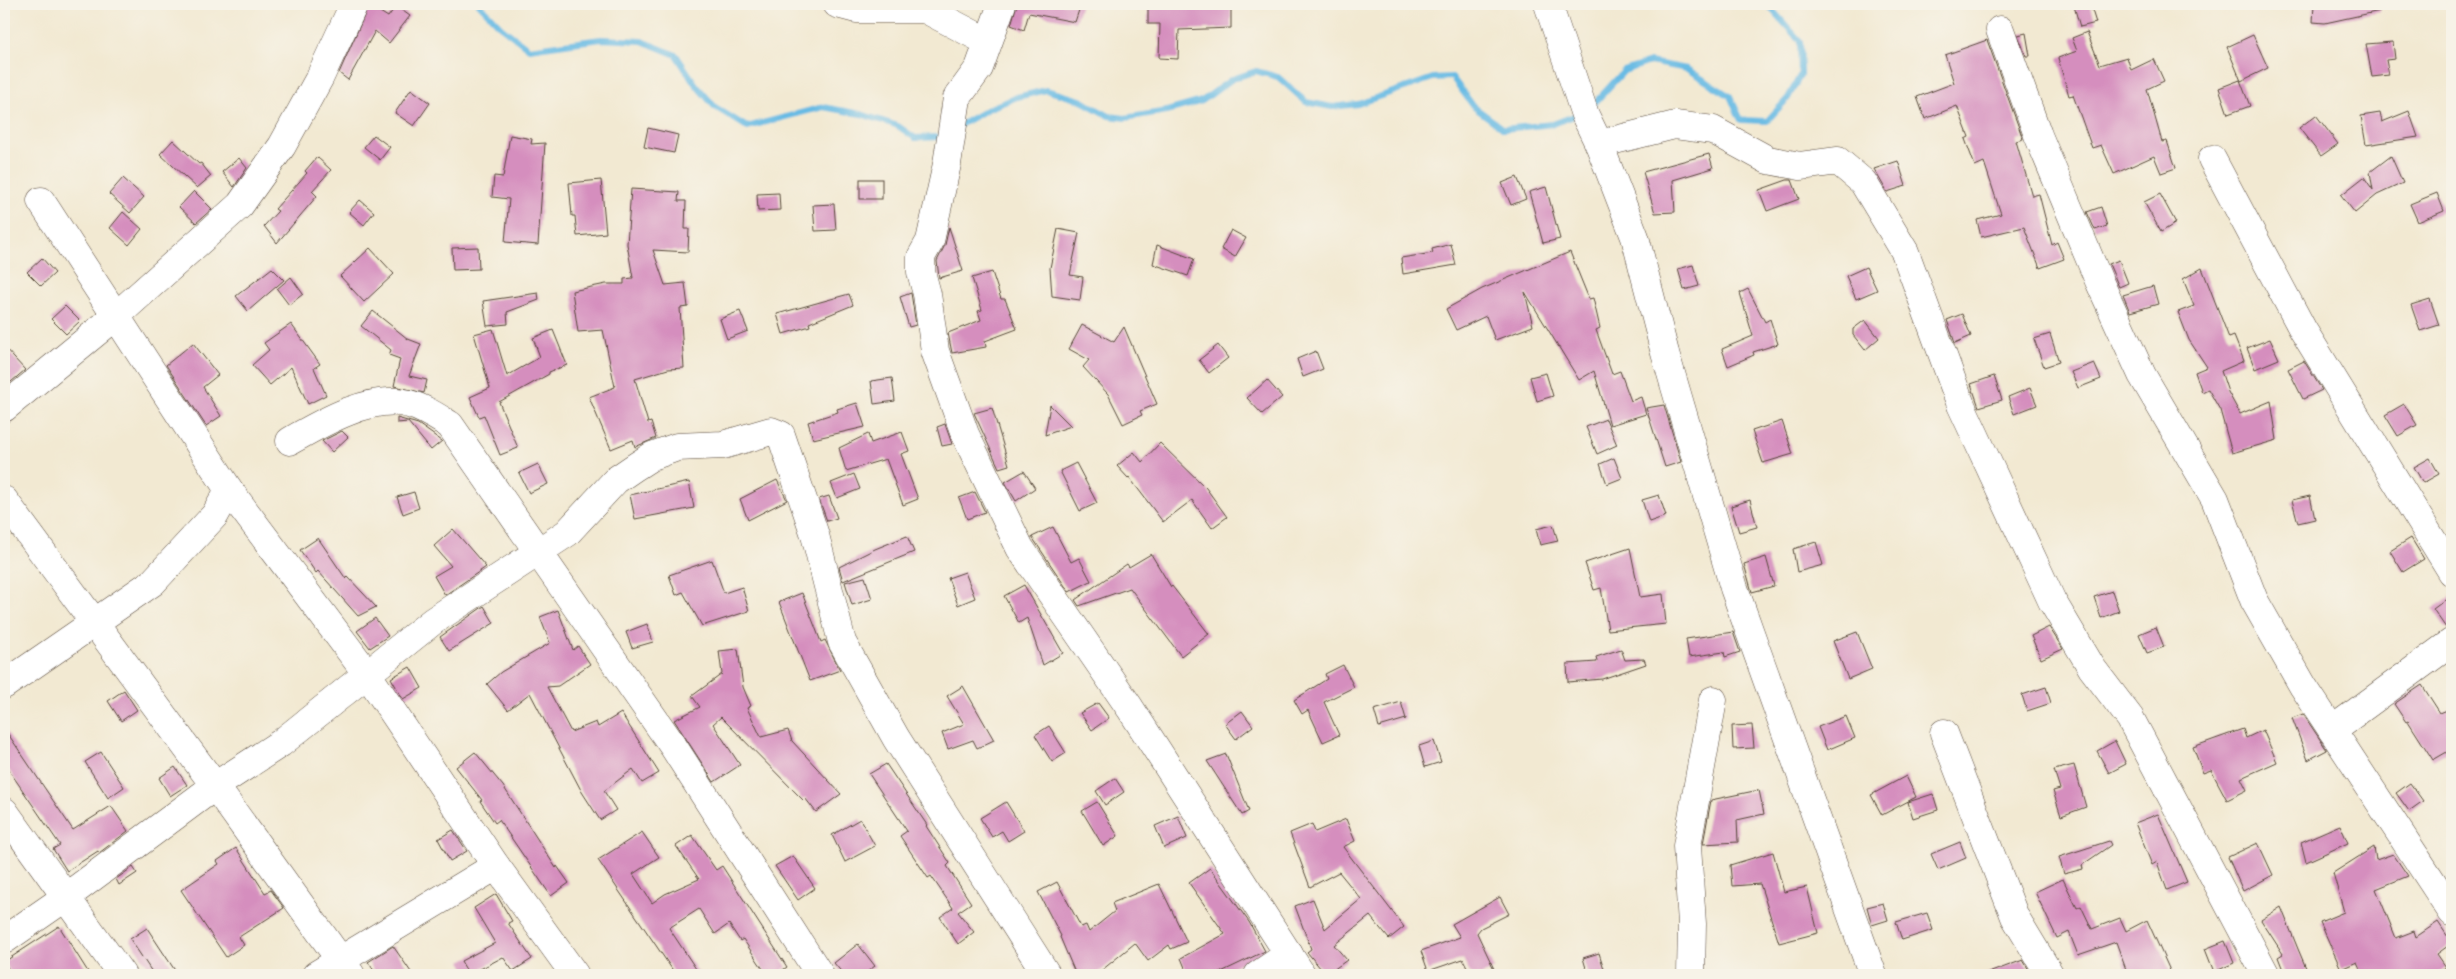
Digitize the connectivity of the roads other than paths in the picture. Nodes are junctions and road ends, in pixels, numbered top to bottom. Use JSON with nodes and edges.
{"nodes":[{"id":1,"x":354,"y":4,"type":"edge"},
{"id":2,"x":836,"y":4,"type":"edge"},
{"id":3,"x":1002,"y":4,"type":"edge"},
{"id":4,"x":1548,"y":4,"type":"edge"},
{"id":5,"x":2000,"y":30,"type":"dead end"},
{"id":6,"x":988,"y":42,"type":"junction"},
{"id":7,"x":1599,"y":144,"type":"junction"},
{"id":8,"x":2212,"y":159,"type":"dead end"},
{"id":9,"x":41,"y":201,"type":"dead end"},
{"id":10,"x":116,"y":316,"type":"junction"},
{"id":11,"x":4,"y":408,"type":"edge"},
{"id":12,"x":290,"y":441,"type":"dead end"},
{"id":13,"x":230,"y":490,"type":"junction"},
{"id":14,"x":4,"y":500,"type":"edge"},
{"id":15,"x":538,"y":553,"type":"junction"},
{"id":16,"x":2452,"y":572,"type":"edge"},
{"id":17,"x":93,"y":622,"type":"junction"},
{"id":18,"x":2452,"y":642,"type":"edge"},
{"id":19,"x":368,"y":675,"type":"junction"},
{"id":20,"x":4,"y":685,"type":"edge"},
{"id":21,"x":1713,"y":700,"type":"dead end"},
{"id":22,"x":2332,"y":730,"type":"junction"},
{"id":23,"x":1944,"y":734,"type":"dead end"},
{"id":24,"x":215,"y":786,"type":"junction"},
{"id":25,"x":4,"y":812,"type":"edge"},
{"id":26,"x":496,"y":866,"type":"junction"},
{"id":27,"x":66,"y":897,"type":"junction"},
{"id":28,"x":2452,"y":912,"type":"edge"},
{"id":29,"x":4,"y":940,"type":"edge"},
{"id":30,"x":1295,"y":965,"type":"edge"},
{"id":31,"x":345,"y":967,"type":"edge"},
{"id":32,"x":122,"y":975,"type":"edge"},
{"id":33,"x":316,"y":975,"type":"edge"},
{"id":34,"x":575,"y":975,"type":"edge"},
{"id":35,"x":820,"y":975,"type":"edge"},
{"id":36,"x":1047,"y":975,"type":"edge"},
{"id":37,"x":1258,"y":975,"type":"edge"},
{"id":38,"x":1691,"y":975,"type":"edge"},
{"id":39,"x":1873,"y":975,"type":"edge"},
{"id":40,"x":2050,"y":975,"type":"edge"},
{"id":41,"x":2266,"y":975,"type":"edge"}],
"edges":[{"from":1,"to":10,"type":"street"},
{"from":2,"to":6,"type":"street"},
{"from":3,"to":6,"type":"street"},
{"from":4,"to":7,"type":"street"},
{"from":5,"to":22,"type":"street"},
{"from":6,"to":30,"type":"street"},
{"from":7,"to":39,"type":"street"},
{"from":7,"to":41,"type":"street"},
{"from":8,"to":16,"type":"street"},
{"from":9,"to":10,"type":"street"},
{"from":10,"to":11,"type":"street"},
{"from":10,"to":13,"type":"street"},
{"from":12,"to":15,"type":"street"},
{"from":13,"to":17,"type":"street"},
{"from":13,"to":19,"type":"street"},
{"from":14,"to":17,"type":"street"},
{"from":15,"to":19,"type":"street"},
{"from":15,"to":35,"type":"street"},
{"from":15,"to":36,"type":"street"},
{"from":17,"to":20,"type":"street"},
{"from":17,"to":24,"type":"street"},
{"from":18,"to":22,"type":"street"},
{"from":19,"to":24,"type":"street"},
{"from":19,"to":26,"type":"street"},
{"from":21,"to":38,"type":"street"},
{"from":22,"to":28,"type":"street"},
{"from":23,"to":40,"type":"street"},
{"from":24,"to":27,"type":"street"},
{"from":24,"to":31,"type":"street"},
{"from":25,"to":27,"type":"street"},
{"from":26,"to":31,"type":"street"},
{"from":26,"to":34,"type":"street"},
{"from":27,"to":29,"type":"street"},
{"from":27,"to":32,"type":"street"},
{"from":30,"to":37,"type":"street"},
{"from":31,"to":33,"type":"street"}]}
